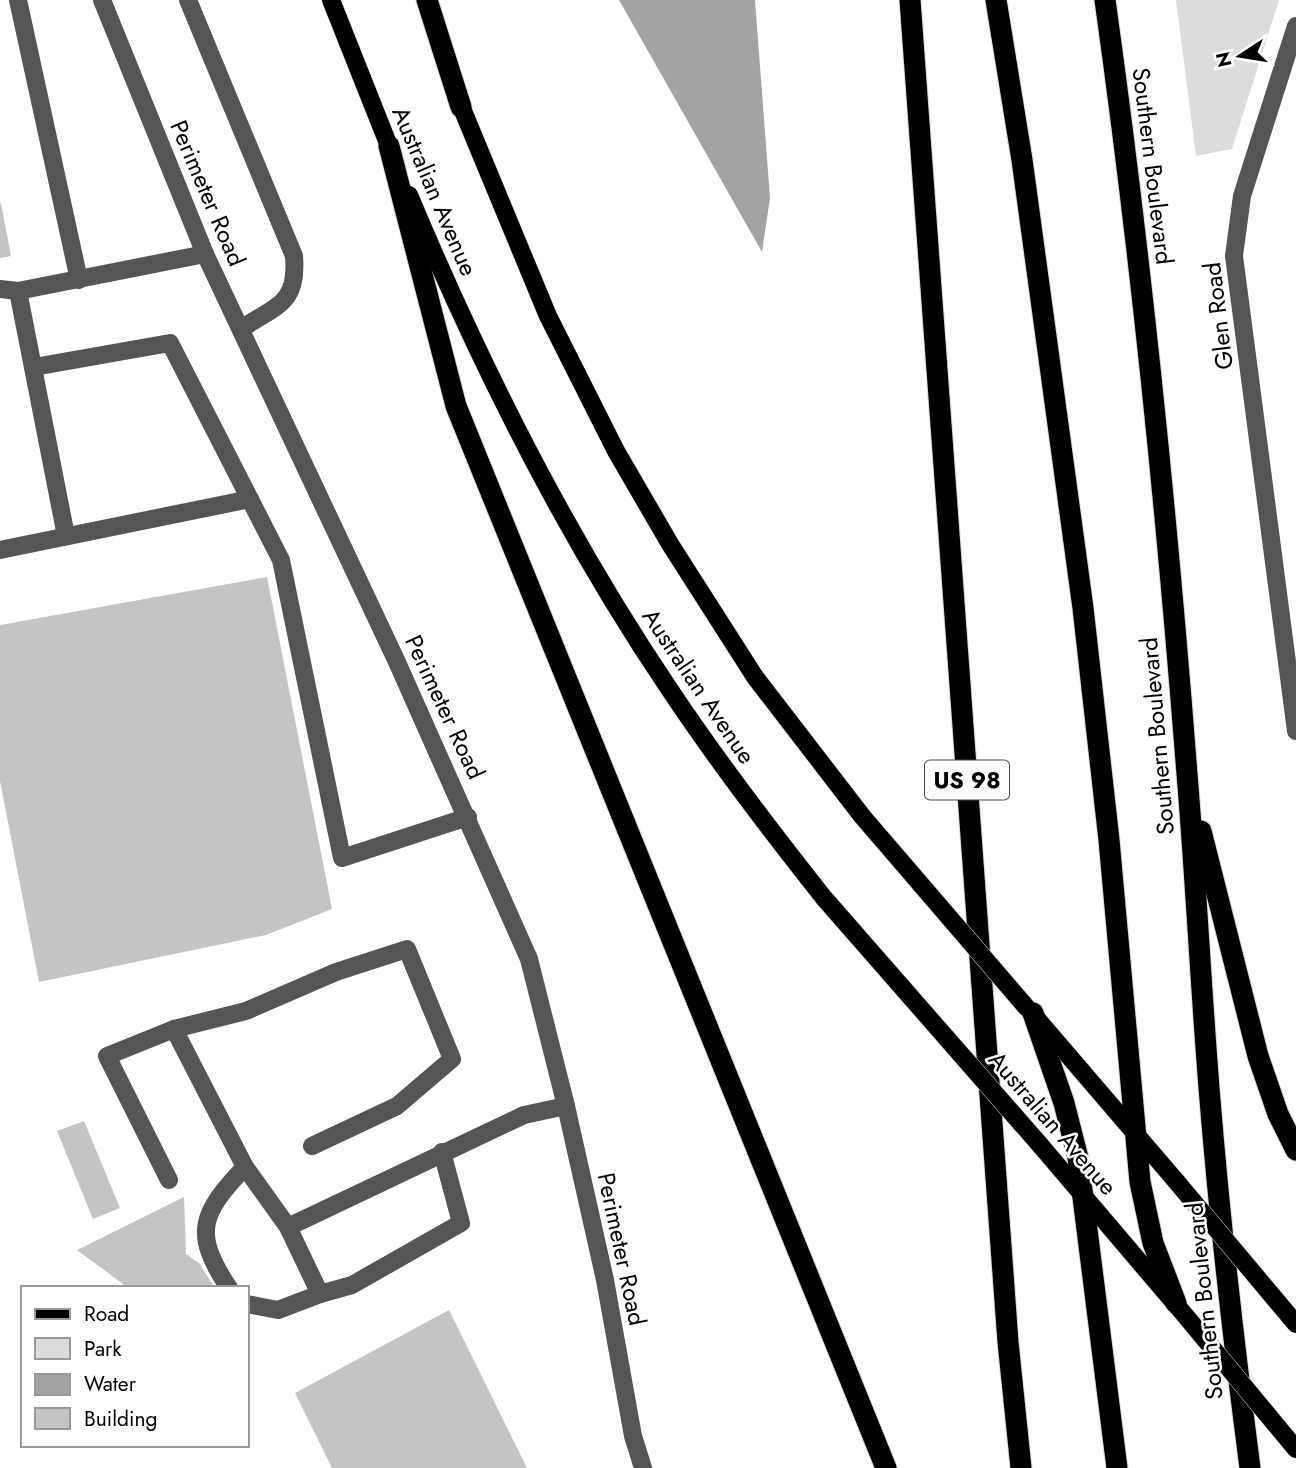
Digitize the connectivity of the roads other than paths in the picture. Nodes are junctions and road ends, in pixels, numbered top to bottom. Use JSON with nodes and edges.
{"nodes":[{"id":1,"x":18,"y":0,"type":"edge"},
{"id":2,"x":102,"y":0,"type":"edge"},
{"id":3,"x":188,"y":0,"type":"edge"},
{"id":4,"x":331,"y":0,"type":"edge"},
{"id":5,"x":418,"y":0,"type":"edge"},
{"id":6,"x":427,"y":0,"type":"edge"},
{"id":7,"x":910,"y":0,"type":"edge"},
{"id":8,"x":996,"y":0,"type":"edge"},
{"id":9,"x":1105,"y":0,"type":"edge"},
{"id":10,"x":1296,"y":26,"type":"edge"},
{"id":11,"x":461,"y":107,"type":"junction"},
{"id":12,"x":389,"y":146,"type":"junction"},
{"id":13,"x":205,"y":254,"type":"junction"},
{"id":14,"x":79,"y":280,"type":"junction"},
{"id":15,"x":9,"y":290,"type":"edge"},
{"id":16,"x":241,"y":329,"type":"junction"},
{"id":17,"x":34,"y":367,"type":"junction"},
{"id":18,"x":250,"y":499,"type":"junction"},
{"id":19,"x":66,"y":536,"type":"junction"},
{"id":20,"x":0,"y":550,"type":"edge"},
{"id":21,"x":1296,"y":731,"type":"edge"},
{"id":22,"x":1187,"y":775,"type":"junction"},
{"id":23,"x":468,"y":817,"type":"junction"},
{"id":24,"x":1030,"y":1010,"type":"junction"},
{"id":25,"x":174,"y":1029,"type":"junction"},
{"id":26,"x":566,"y":1106,"type":"junction"},
{"id":27,"x":1136,"y":1133,"type":"junction"},
{"id":28,"x":312,"y":1146,"type":"dead end"},
{"id":29,"x":1296,"y":1150,"type":"edge"},
{"id":30,"x":442,"y":1152,"type":"junction"},
{"id":31,"x":245,"y":1167,"type":"junction"},
{"id":32,"x":169,"y":1180,"type":"dead end"},
{"id":33,"x":1084,"y":1196,"type":"junction"},
{"id":34,"x":288,"y":1227,"type":"junction"},
{"id":35,"x":228,"y":1286,"type":"edge"},
{"id":36,"x":320,"y":1294,"type":"junction"},
{"id":37,"x":248,"y":1304,"type":"edge"},
{"id":38,"x":1183,"y":1311,"type":"junction"},
{"id":39,"x":1296,"y":1324,"type":"edge"},
{"id":40,"x":1296,"y":1450,"type":"edge"},
{"id":41,"x":643,"y":1468,"type":"edge"},
{"id":42,"x":886,"y":1468,"type":"edge"},
{"id":43,"x":1021,"y":1468,"type":"edge"},
{"id":44,"x":1117,"y":1468,"type":"edge"},
{"id":45,"x":1250,"y":1468,"type":"edge"}],
"edges":[{"from":1,"to":14,"type":"street"},
{"from":2,"to":13,"type":"street","name":"Perimeter Road"},
{"from":3,"to":16,"type":"street"},
{"from":4,"to":12,"type":"main road","name":"Australian Avenue"},
{"from":5,"to":11,"type":"main road"},
{"from":6,"to":11,"type":"highway"},
{"from":7,"to":43,"type":"highway","number":"US 98"},
{"from":8,"to":27,"type":"highway"},
{"from":9,"to":22,"type":"highway","name":"Southern Boulevard"},
{"from":10,"to":21,"type":"street","name":"Glen Road"},
{"from":11,"to":24,"type":"main road","bridge":true},
{"from":12,"to":33,"type":"main road","name":"Australian Avenue","bridge":true},
{"from":12,"to":42,"type":"highway"},
{"from":13,"to":14,"type":"street"},
{"from":13,"to":16,"type":"street","name":"Perimeter Road"},
{"from":14,"to":15,"type":"street"},
{"from":15,"to":17,"type":"street"},
{"from":16,"to":23,"type":"street","name":"Perimeter Road"},
{"from":17,"to":18,"type":"street"},
{"from":17,"to":19,"type":"street"},
{"from":18,"to":19,"type":"street"},
{"from":18,"to":23,"type":"street"},
{"from":19,"to":20,"type":"street"},
{"from":22,"to":29,"type":"highway"},
{"from":22,"to":45,"type":"highway","name":"Southern Boulevard"},
{"from":23,"to":26,"type":"street","name":"Perimeter Road"},
{"from":24,"to":27,"type":"main road"},
{"from":24,"to":33,"type":"highway"},
{"from":25,"to":28,"type":"street"},
{"from":25,"to":31,"type":"street"},
{"from":25,"to":32,"type":"street"},
{"from":26,"to":30,"type":"street"},
{"from":26,"to":41,"type":"street","name":"Perimeter Road"},
{"from":27,"to":38,"type":"highway"},
{"from":27,"to":39,"type":"main road","bridge":true},
{"from":30,"to":34,"type":"street"},
{"from":30,"to":36,"type":"street"},
{"from":31,"to":34,"type":"street"},
{"from":31,"to":35,"type":"street"},
{"from":33,"to":38,"type":"main road","name":"Australian Avenue"},
{"from":33,"to":44,"type":"highway"},
{"from":34,"to":36,"type":"street"},
{"from":36,"to":37,"type":"street"},
{"from":38,"to":40,"type":"main road","name":"Australian Avenue","bridge":true}]}
